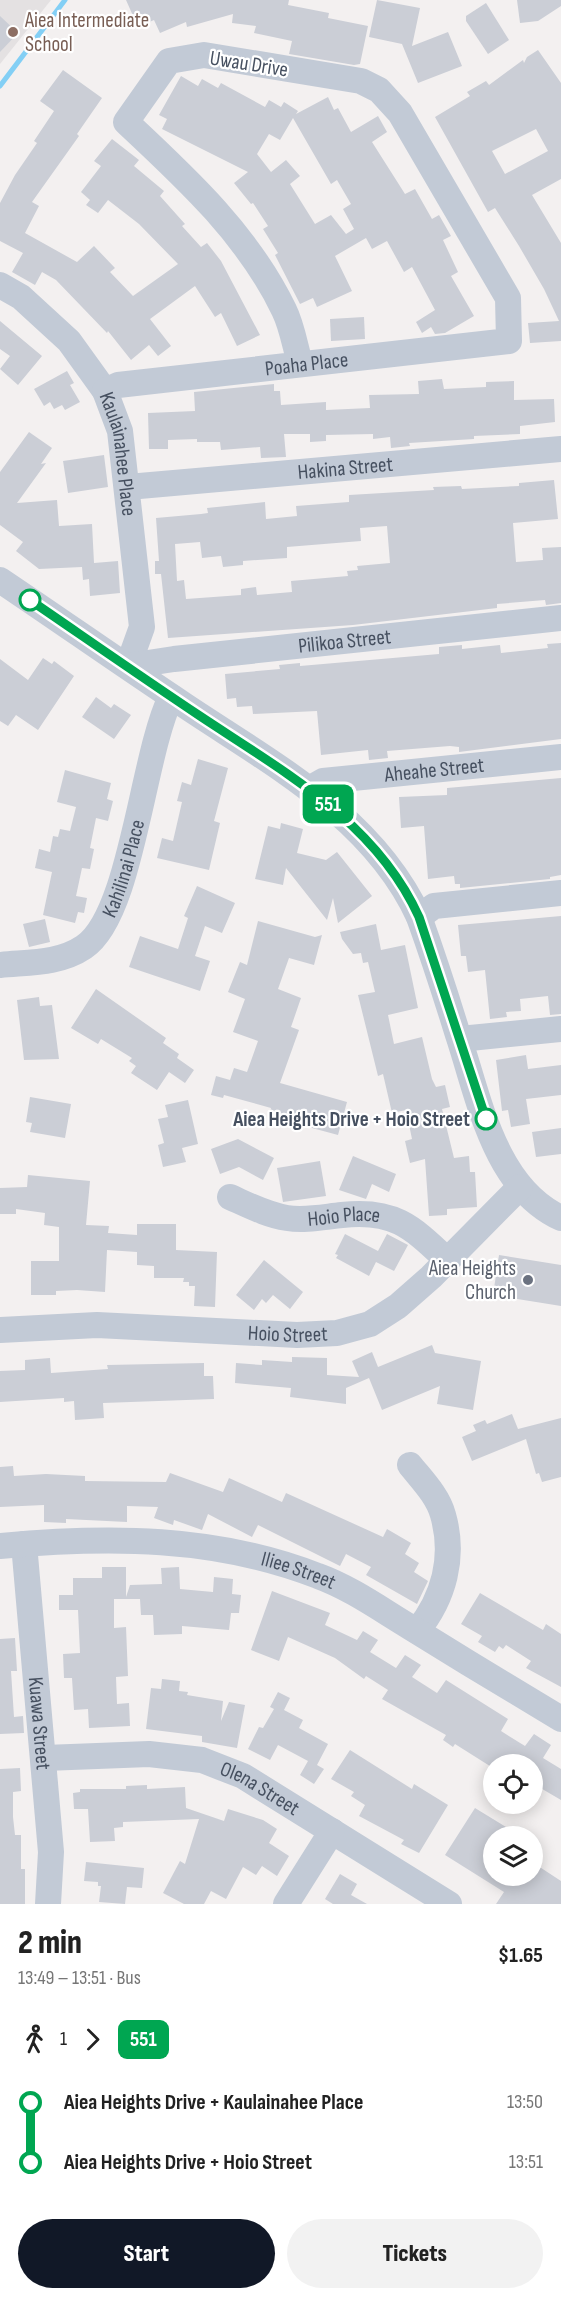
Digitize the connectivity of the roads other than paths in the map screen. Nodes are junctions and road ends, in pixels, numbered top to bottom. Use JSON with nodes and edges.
{"nodes":[{"id":1,"x":0,"y":285,"type":"edge"},
{"id":2,"x":509,"y":341,"type":"joint"},
{"id":3,"x":300,"y":363,"type":"junction"},
{"id":4,"x":105,"y":390,"type":"junction"},
{"id":5,"x":561,"y":449,"type":"edge"},
{"id":6,"x":128,"y":488,"type":"junction"},
{"id":7,"x":0,"y":580,"type":"edge"},
{"id":8,"x":561,"y":618,"type":"edge"},
{"id":9,"x":128,"y":666,"type":"junction"},
{"id":10,"x":171,"y":697,"type":"junction"},
{"id":11,"x":561,"y":757,"type":"edge"},
{"id":12,"x":309,"y":789,"type":"junction"},
{"id":13,"x":561,"y":893,"type":"edge"},
{"id":14,"x":419,"y":917,"type":"junction"},
{"id":15,"x":0,"y":965,"type":"edge"},
{"id":16,"x":561,"y":1029,"type":"edge"},
{"id":17,"x":460,"y":1039,"type":"junction"},
{"id":18,"x":520,"y":1187,"type":"junction"},
{"id":19,"x":230,"y":1197,"type":"dead end"},
{"id":20,"x":561,"y":1218,"type":"edge"},
{"id":21,"x":447,"y":1260,"type":"junction"},
{"id":22,"x":0,"y":1330,"type":"edge"},
{"id":23,"x":410,"y":1465,"type":"dead end"},
{"id":24,"x":12,"y":1545,"type":"edge"},
{"id":25,"x":417,"y":1631,"type":"junction"},
{"id":26,"x":561,"y":1719,"type":"edge"},
{"id":27,"x":45,"y":1758,"type":"junction"},
{"id":28,"x":332,"y":1831,"type":"junction"},
{"id":29,"x":48,"y":1904,"type":"edge"},
{"id":30,"x":286,"y":1904,"type":"edge"},
{"id":31,"x":449,"y":1904,"type":"edge"}],
"edges":[{"from":1,"to":4,"type":"street","name":"Kaulainahee Place"},
{"from":2,"to":3,"type":"street","name":"Poaha Place"},
{"from":2,"to":3,"type":"street","name":"Uwau Drive"},
{"from":3,"to":4,"type":"street","name":"Poaha Place"},
{"from":4,"to":6,"type":"street","name":"Kaulainahee Place"},
{"from":5,"to":6,"type":"street","name":"Hakina Street"},
{"from":6,"to":9,"type":"street","name":"Kaulainahee Place"},
{"from":7,"to":9,"type":"street"},
{"from":8,"to":9,"type":"street","name":"Pilikoa Street"},
{"from":9,"to":10,"type":"street"},
{"from":10,"to":12,"type":"street"},
{"from":10,"to":15,"type":"street","name":"Kahilinai Place"},
{"from":11,"to":12,"type":"street","name":"Aheahe Street"},
{"from":12,"to":14,"type":"street"},
{"from":13,"to":14,"type":"street"},
{"from":14,"to":17,"type":"street"},
{"from":16,"to":17,"type":"street"},
{"from":17,"to":18,"type":"street"},
{"from":18,"to":20,"type":"street"},
{"from":18,"to":21,"type":"street","name":"Hoio Street"},
{"from":19,"to":21,"type":"street","name":"Hoio Place"},
{"from":21,"to":22,"type":"street","name":"Hoio Street"},
{"from":23,"to":25,"type":"street"},
{"from":24,"to":25,"type":"street","name":"Iliee Street"},
{"from":24,"to":27,"type":"street","name":"Kuawa Street"},
{"from":25,"to":26,"type":"street","name":"Iliee Street"},
{"from":27,"to":28,"type":"street","name":"Olena Street"},
{"from":27,"to":29,"type":"street","name":"Kuawa Street"},
{"from":28,"to":30,"type":"street"},
{"from":28,"to":31,"type":"street","name":"Olena Street"}]}
